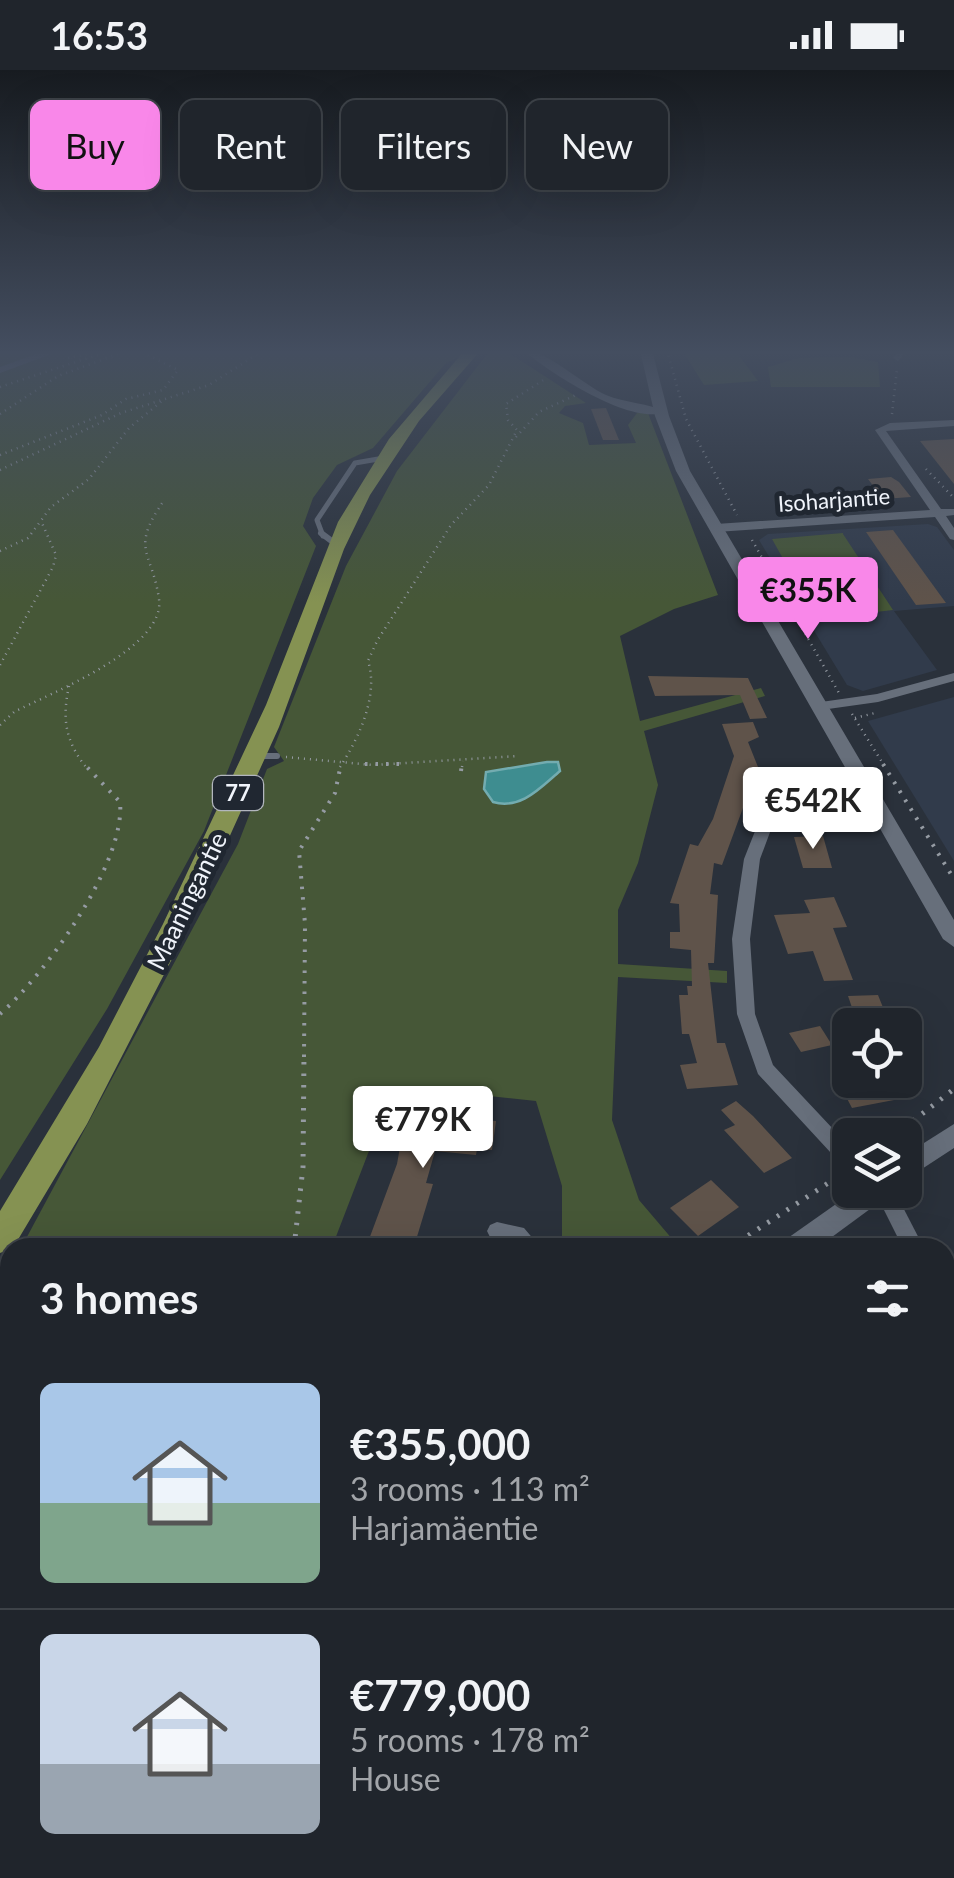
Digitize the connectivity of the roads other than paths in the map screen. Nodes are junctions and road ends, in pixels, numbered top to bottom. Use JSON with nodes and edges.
{"nodes":[{"id":1,"x":404,"y":434,"type":"edge"},
{"id":2,"x":669,"y":434,"type":"edge"},
{"id":3,"x":882,"y":434,"type":"edge"},
{"id":4,"x":954,"y":512,"type":"edge"},
{"id":5,"x":938,"y":514,"type":"junction"},
{"id":6,"x":716,"y":528,"type":"junction"},
{"id":7,"x":954,"y":536,"type":"edge"},
{"id":8,"x":954,"y":677,"type":"edge"},
{"id":9,"x":821,"y":706,"type":"junction"},
{"id":10,"x":785,"y":773,"type":"dead end"},
{"id":11,"x":954,"y":939,"type":"edge"},
{"id":12,"x":954,"y":1134,"type":"edge"},
{"id":13,"x":832,"y":1141,"type":"edge"},
{"id":14,"x":922,"y":1157,"type":"edge"},
{"id":15,"x":851,"y":1208,"type":"edge"},
{"id":16,"x":893,"y":1208,"type":"edge"},
{"id":17,"x":497,"y":1231,"type":"dead end"},
{"id":18,"x":0,"y":1238,"type":"edge"},
{"id":19,"x":520,"y":1238,"type":"edge"},
{"id":20,"x":809,"y":1238,"type":"edge"},
{"id":21,"x":909,"y":1238,"type":"edge"}],
"edges":[{"from":1,"to":18,"type":"main road","name":"Maaningantie","number":"77"},
{"from":2,"to":6,"type":"street"},
{"from":3,"to":5,"type":"street"},
{"from":4,"to":5,"type":"street","name":"Isoharjantie"},
{"from":5,"to":6,"type":"street","name":"Isoharjantie"},
{"from":5,"to":7,"type":"street"},
{"from":6,"to":9,"type":"street"},
{"from":8,"to":9,"type":"street"},
{"from":9,"to":11,"type":"street"},
{"from":10,"to":13,"type":"street"},
{"from":12,"to":14,"type":"street"},
{"from":15,"to":20,"type":"street"},
{"from":16,"to":21,"type":"street"},
{"from":17,"to":19,"type":"street"}]}
